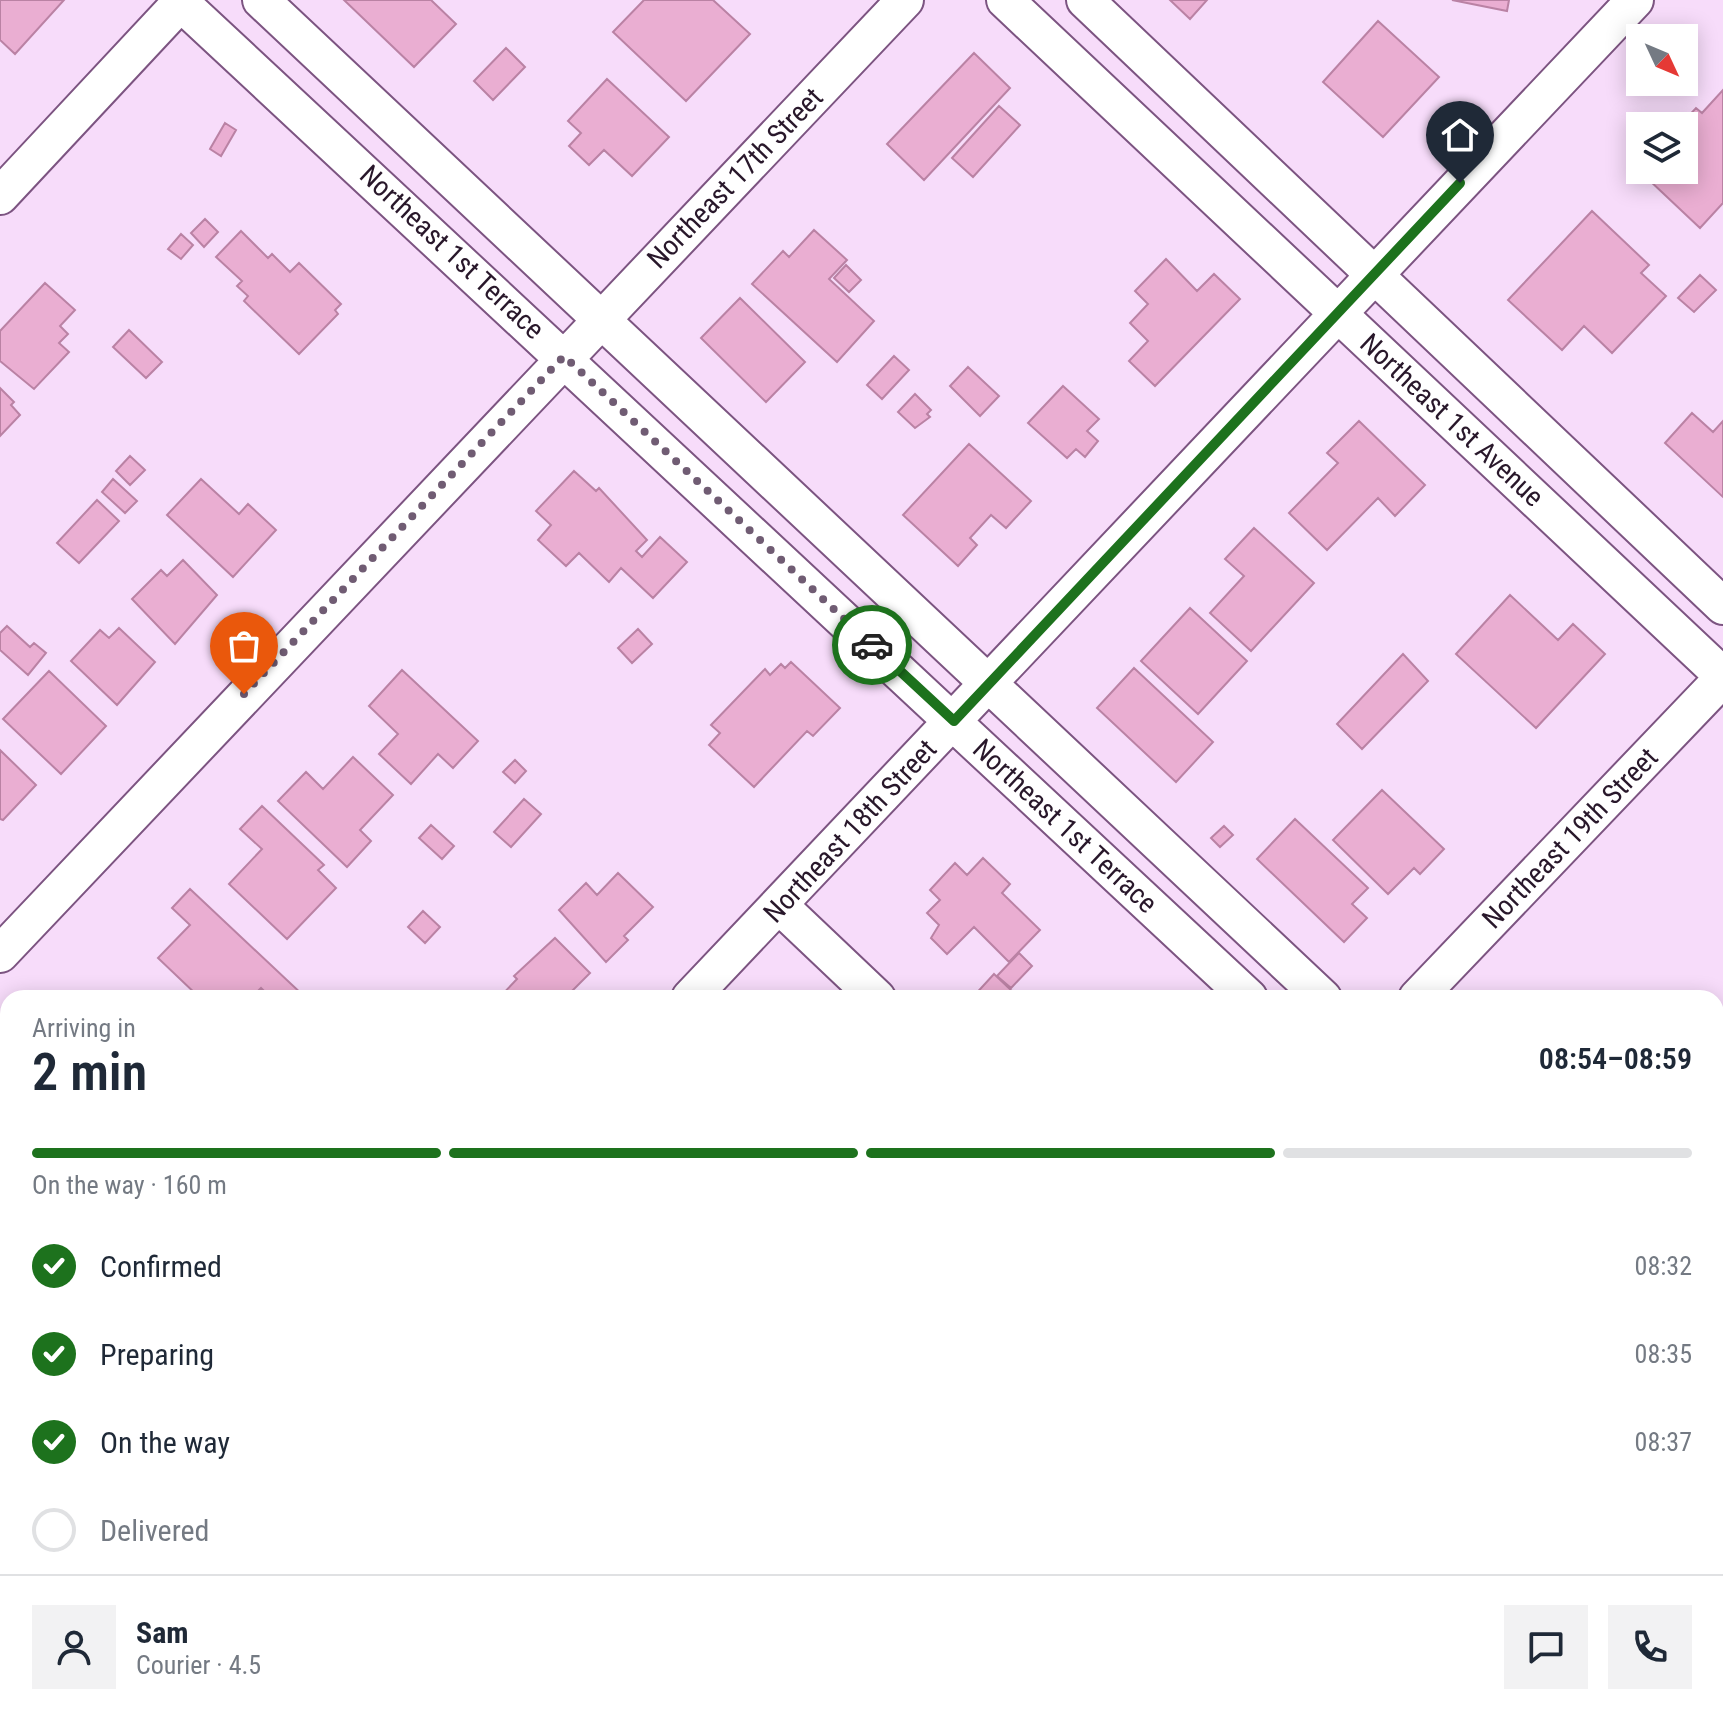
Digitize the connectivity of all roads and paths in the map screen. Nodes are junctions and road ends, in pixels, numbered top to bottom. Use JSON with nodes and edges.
{"nodes":[{"id":1,"x":261,"y":0,"type":"edge"},
{"id":2,"x":905,"y":0,"type":"edge"},
{"id":3,"x":1005,"y":0,"type":"edge"},
{"id":4,"x":1085,"y":0,"type":"edge"},
{"id":5,"x":1635,"y":0,"type":"edge"},
{"id":6,"x":181,"y":1,"type":"edge"},
{"id":7,"x":5,"y":180,"type":"edge"},
{"id":8,"x":1372,"y":275,"type":"junction"},
{"id":9,"x":1338,"y":311,"type":"junction"},
{"id":10,"x":601,"y":317,"type":"junction"},
{"id":11,"x":564,"y":356,"type":"junction"},
{"id":12,"x":1723,"y":606,"type":"edge"},
{"id":13,"x":1723,"y":677,"type":"edge"},
{"id":14,"x":989,"y":684,"type":"junction"},
{"id":15,"x":954,"y":721,"type":"junction"},
{"id":16,"x":780,"y":906,"type":"junction"},
{"id":17,"x":0,"y":954,"type":"edge"},
{"id":18,"x":698,"y":990,"type":"edge"},
{"id":19,"x":869,"y":990,"type":"edge"},
{"id":20,"x":1240,"y":990,"type":"edge"},
{"id":21,"x":1314,"y":990,"type":"edge"},
{"id":22,"x":1425,"y":990,"type":"edge"}],
"edges":[{"from":1,"to":10,"type":"street","name":"Northeast 1st Terrace"},
{"from":2,"to":10,"type":"street","name":"Northeast 17th Street"},
{"from":3,"to":9,"type":"street","name":"Northeast 1st Avenue"},
{"from":4,"to":8,"type":"street","name":"Northeast 1st Avenue"},
{"from":5,"to":8,"type":"street","name":"Northeast 18th Street"},
{"from":6,"to":7,"type":"street"},
{"from":6,"to":11,"type":"street","name":"Northeast 1st Terrace"},
{"from":8,"to":9,"type":"street","name":"Northeast 18th Street"},
{"from":8,"to":12,"type":"street","name":"Northeast 1st Avenue"},
{"from":9,"to":13,"type":"street","name":"Northeast 1st Avenue"},
{"from":9,"to":14,"type":"street","name":"Northeast 18th Street"},
{"from":10,"to":11,"type":"street","name":"Northeast 17th Street"},
{"from":10,"to":14,"type":"street","name":"Northeast 1st Terrace"},
{"from":11,"to":15,"type":"street","name":"Northeast 1st Terrace"},
{"from":11,"to":17,"type":"street","name":"Northeast 17th Street"},
{"from":13,"to":22,"type":"street","name":"Northeast 19th Street"},
{"from":14,"to":15,"type":"street","name":"Northeast 18th Street"},
{"from":14,"to":21,"type":"street","name":"Northeast 1st Terrace"},
{"from":15,"to":16,"type":"street","name":"Northeast 18th Street"},
{"from":15,"to":20,"type":"street","name":"Northeast 1st Terrace"},
{"from":16,"to":18,"type":"street","name":"Northeast 18th Street"},
{"from":16,"to":19,"type":"street"}]}
